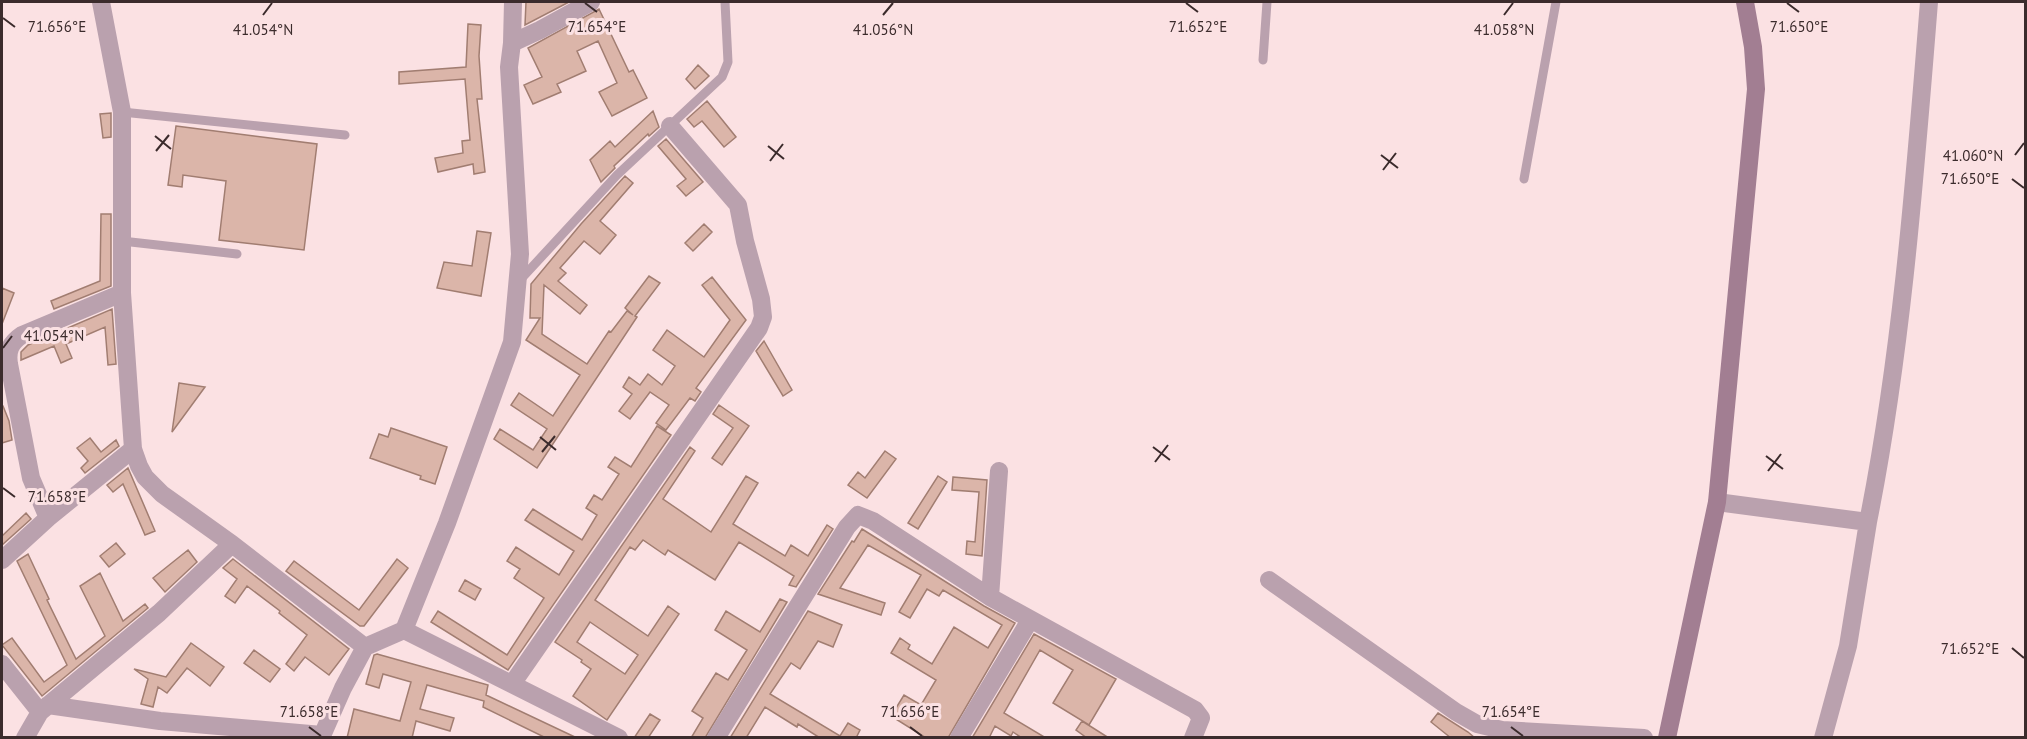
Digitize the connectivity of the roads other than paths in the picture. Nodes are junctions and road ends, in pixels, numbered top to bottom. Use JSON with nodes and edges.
{"nodes":[{"id":1,"x":101,"y":2,"type":"edge"},
{"id":2,"x":513,"y":2,"type":"edge"},
{"id":3,"x":591,"y":2,"type":"edge"},
{"id":4,"x":725,"y":2,"type":"edge"},
{"id":5,"x":1267,"y":2,"type":"edge"},
{"id":6,"x":1556,"y":2,"type":"edge"},
{"id":7,"x":1744,"y":2,"type":"edge"},
{"id":8,"x":1929,"y":2,"type":"edge"},
{"id":9,"x":512,"y":43,"type":"junction"},
{"id":10,"x":1263,"y":60,"type":"dead end"},
{"id":11,"x":122,"y":112,"type":"junction"},
{"id":12,"x":670,"y":126,"type":"junction"},
{"id":13,"x":345,"y":135,"type":"dead end"},
{"id":14,"x":1524,"y":179,"type":"dead end"},
{"id":15,"x":122,"y":241,"type":"junction"},
{"id":16,"x":237,"y":254,"type":"dead end"},
{"id":17,"x":517,"y":283,"type":"junction"},
{"id":18,"x":122,"y":293,"type":"junction"},
{"id":19,"x":133,"y":449,"type":"junction"},
{"id":20,"x":999,"y":471,"type":"dead end"},
{"id":21,"x":1717,"y":502,"type":"junction"},
{"id":22,"x":48,"y":519,"type":"junction"},
{"id":23,"x":1868,"y":522,"type":"junction"},
{"id":24,"x":232,"y":544,"type":"junction"},
{"id":25,"x":2,"y":560,"type":"edge"},
{"id":26,"x":1269,"y":580,"type":"dead end"},
{"id":27,"x":990,"y":597,"type":"junction"},
{"id":28,"x":1030,"y":620,"type":"junction"},
{"id":29,"x":404,"y":630,"type":"junction"},
{"id":30,"x":365,"y":647,"type":"junction"},
{"id":31,"x":2,"y":664,"type":"edge"},
{"id":32,"x":512,"y":684,"type":"junction"},
{"id":33,"x":44,"y":708,"type":"junction"},
{"id":34,"x":158,"y":729,"type":"edge"},
{"id":35,"x":322,"y":736,"type":"edge"},
{"id":36,"x":25,"y":738,"type":"edge"},
{"id":37,"x":619,"y":738,"type":"edge"},
{"id":38,"x":716,"y":738,"type":"edge"},
{"id":39,"x":959,"y":738,"type":"edge"},
{"id":40,"x":1193,"y":738,"type":"edge"},
{"id":41,"x":1644,"y":738,"type":"edge"},
{"id":42,"x":1667,"y":738,"type":"edge"},
{"id":43,"x":1823,"y":738,"type":"edge"}],
"edges":[{"from":1,"to":11,"type":"street"},
{"from":2,"to":9,"type":"street"},
{"from":3,"to":9,"type":"street"},
{"from":4,"to":12,"type":"lane"},
{"from":5,"to":10,"type":"lane"},
{"from":6,"to":14,"type":"lane"},
{"from":7,"to":21,"type":"street"},
{"from":8,"to":23,"type":"street"},
{"from":9,"to":17,"type":"street"},
{"from":11,"to":13,"type":"lane"},
{"from":11,"to":15,"type":"street"},
{"from":12,"to":17,"type":"lane"},
{"from":12,"to":32,"type":"street"},
{"from":15,"to":16,"type":"lane"},
{"from":15,"to":18,"type":"street"},
{"from":17,"to":29,"type":"street"},
{"from":18,"to":19,"type":"street"},
{"from":18,"to":22,"type":"street"},
{"from":19,"to":22,"type":"street"},
{"from":19,"to":24,"type":"street"},
{"from":20,"to":27,"type":"street"},
{"from":21,"to":23,"type":"street"},
{"from":21,"to":42,"type":"street"},
{"from":22,"to":25,"type":"street"},
{"from":23,"to":43,"type":"street"},
{"from":24,"to":30,"type":"street"},
{"from":24,"to":33,"type":"street"},
{"from":26,"to":41,"type":"street"},
{"from":27,"to":28,"type":"street"},
{"from":27,"to":38,"type":"street"},
{"from":28,"to":39,"type":"street"},
{"from":28,"to":40,"type":"street"},
{"from":29,"to":30,"type":"street"},
{"from":29,"to":32,"type":"street"},
{"from":30,"to":35,"type":"street"},
{"from":31,"to":33,"type":"street"},
{"from":32,"to":37,"type":"street"},
{"from":33,"to":34,"type":"street"},
{"from":33,"to":36,"type":"street"},
{"from":34,"to":35,"type":"street"}]}
